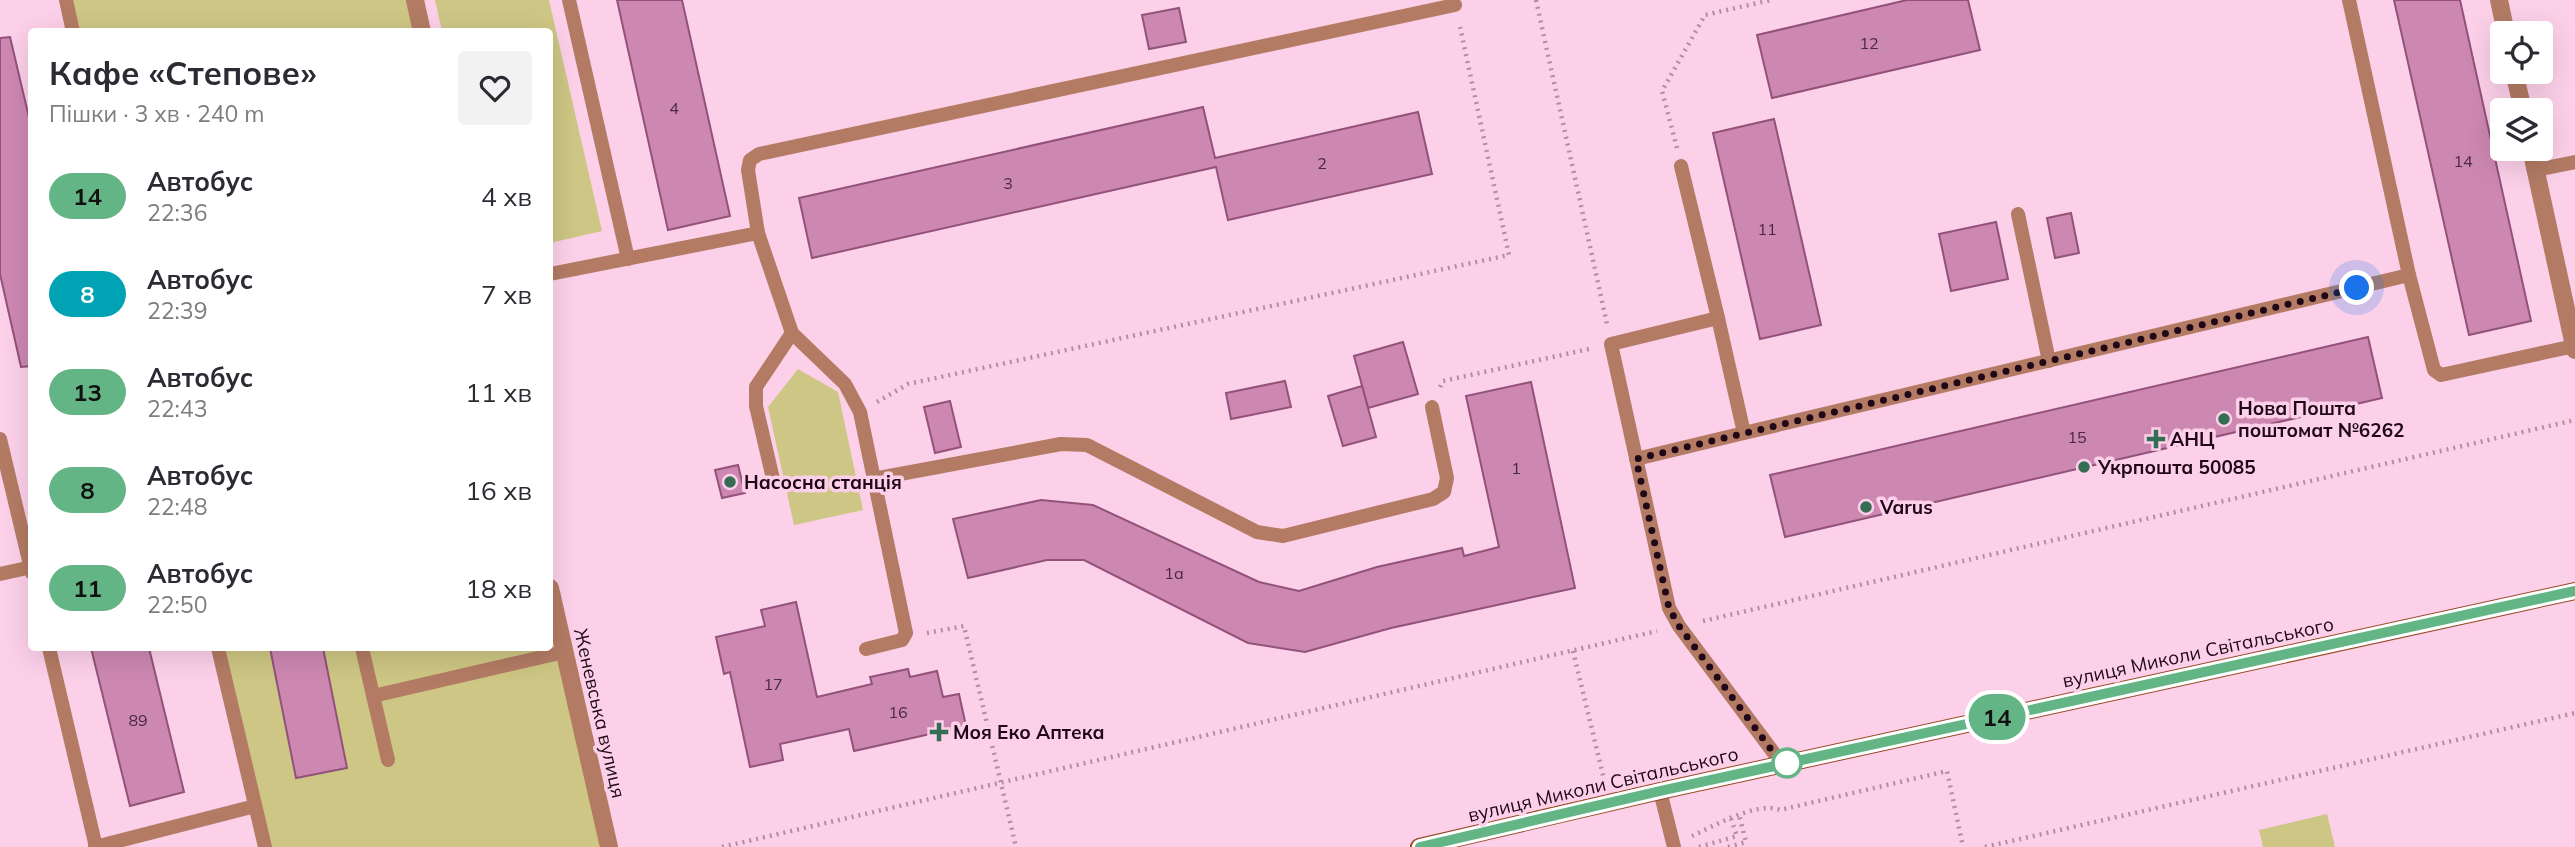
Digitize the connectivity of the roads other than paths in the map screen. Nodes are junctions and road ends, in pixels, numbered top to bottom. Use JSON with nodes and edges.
{"nodes":[{"id":1,"x":66,"y":0,"type":"edge"},
{"id":2,"x":415,"y":0,"type":"edge"},
{"id":3,"x":569,"y":0,"type":"edge"},
{"id":4,"x":2349,"y":0,"type":"edge"},
{"id":5,"x":2499,"y":0,"type":"edge"},
{"id":6,"x":1455,"y":5,"type":"road end"},
{"id":7,"x":2503,"y":21,"type":"edge"},
{"id":8,"x":72,"y":28,"type":"edge"},
{"id":9,"x":421,"y":28,"type":"edge"},
{"id":10,"x":2534,"y":161,"type":"edge"},
{"id":11,"x":2575,"y":162,"type":"edge"},
{"id":12,"x":1681,"y":166,"type":"road end"},
{"id":13,"x":2536,"y":170,"type":"junction"},
{"id":14,"x":2018,"y":214,"type":"dead end"},
{"id":15,"x":758,"y":233,"type":"junction"},
{"id":16,"x":628,"y":259,"type":"junction"},
{"id":17,"x":553,"y":273,"type":"edge"},
{"id":18,"x":2409,"y":275,"type":"junction"},
{"id":19,"x":1718,"y":318,"type":"junction"},
{"id":20,"x":792,"y":333,"type":"junction"},
{"id":21,"x":2575,"y":348,"type":"edge"},
{"id":22,"x":2049,"y":361,"type":"junction"},
{"id":23,"x":1432,"y":407,"type":"road end"},
{"id":24,"x":1744,"y":433,"type":"junction"},
{"id":25,"x":0,"y":439,"type":"edge"},
{"id":26,"x":1636,"y":459,"type":"junction"},
{"id":27,"x":873,"y":479,"type":"junction"},
{"id":28,"x":774,"y":483,"type":"dead end"},
{"id":29,"x":28,"y":556,"type":"edge"},
{"id":30,"x":28,"y":569,"type":"edge"},
{"id":31,"x":0,"y":574,"type":"edge"},
{"id":32,"x":2575,"y":591,"type":"edge"},
{"id":33,"x":553,"y":602,"type":"edge"},
{"id":34,"x":866,"y":649,"type":"dead end"},
{"id":35,"x":50,"y":651,"type":"edge"},
{"id":36,"x":219,"y":651,"type":"edge"},
{"id":37,"x":363,"y":651,"type":"edge"},
{"id":38,"x":564,"y":652,"type":"junction"},
{"id":39,"x":373,"y":696,"type":"junction"},
{"id":40,"x":388,"y":760,"type":"dead end"},
{"id":41,"x":1782,"y":764,"type":"junction"},
{"id":42,"x":1660,"y":791,"type":"junction"},
{"id":43,"x":256,"y":806,"type":"junction"},
{"id":44,"x":1674,"y":846,"type":"edge"},
{"id":45,"x":95,"y":847,"type":"edge"},
{"id":46,"x":265,"y":847,"type":"edge"},
{"id":47,"x":609,"y":847,"type":"edge"},
{"id":48,"x":1419,"y":847,"type":"edge"}],
"edges":[{"from":1,"to":8,"type":"lane"},
{"from":2,"to":9,"type":"street"},
{"from":3,"to":16,"type":"lane"},
{"from":4,"to":18,"type":"lane"},
{"from":5,"to":7,"type":"street"},
{"from":6,"to":15,"type":"lane"},
{"from":10,"to":13,"type":"street"},
{"from":11,"to":13,"type":"lane"},
{"from":12,"to":19,"type":"lane"},
{"from":13,"to":21,"type":"street"},
{"from":14,"to":22,"type":"lane"},
{"from":15,"to":16,"type":"lane"},
{"from":15,"to":20,"type":"lane"},
{"from":16,"to":17,"type":"lane"},
{"from":18,"to":21,"type":"lane"},
{"from":18,"to":22,"type":"lane"},
{"from":19,"to":24,"type":"lane"},
{"from":19,"to":26,"type":"lane"},
{"from":20,"to":27,"type":"lane"},
{"from":20,"to":28,"type":"lane"},
{"from":22,"to":24,"type":"lane"},
{"from":23,"to":27,"type":"lane"},
{"from":24,"to":26,"type":"lane"},
{"from":25,"to":29,"type":"lane"},
{"from":26,"to":41,"type":"lane"},
{"from":27,"to":34,"type":"lane"},
{"from":30,"to":31,"type":"lane"},
{"from":32,"to":41,"type":"main road","name":"вулиця Миколи Світальського"},
{"from":33,"to":38,"type":"street","name":"Женевська вулиця"},
{"from":35,"to":45,"type":"lane"},
{"from":36,"to":43,"type":"lane"},
{"from":37,"to":39,"type":"lane"},
{"from":38,"to":39,"type":"lane"},
{"from":38,"to":47,"type":"street","name":"Женевська вулиця"},
{"from":39,"to":40,"type":"lane"},
{"from":41,"to":42,"type":"main road","name":"вулиця Миколи Світальського"},
{"from":42,"to":44,"type":"lane"},
{"from":42,"to":48,"type":"main road","name":"вулиця Миколи Світальського"},
{"from":43,"to":45,"type":"lane"},
{"from":43,"to":46,"type":"lane"}]}
